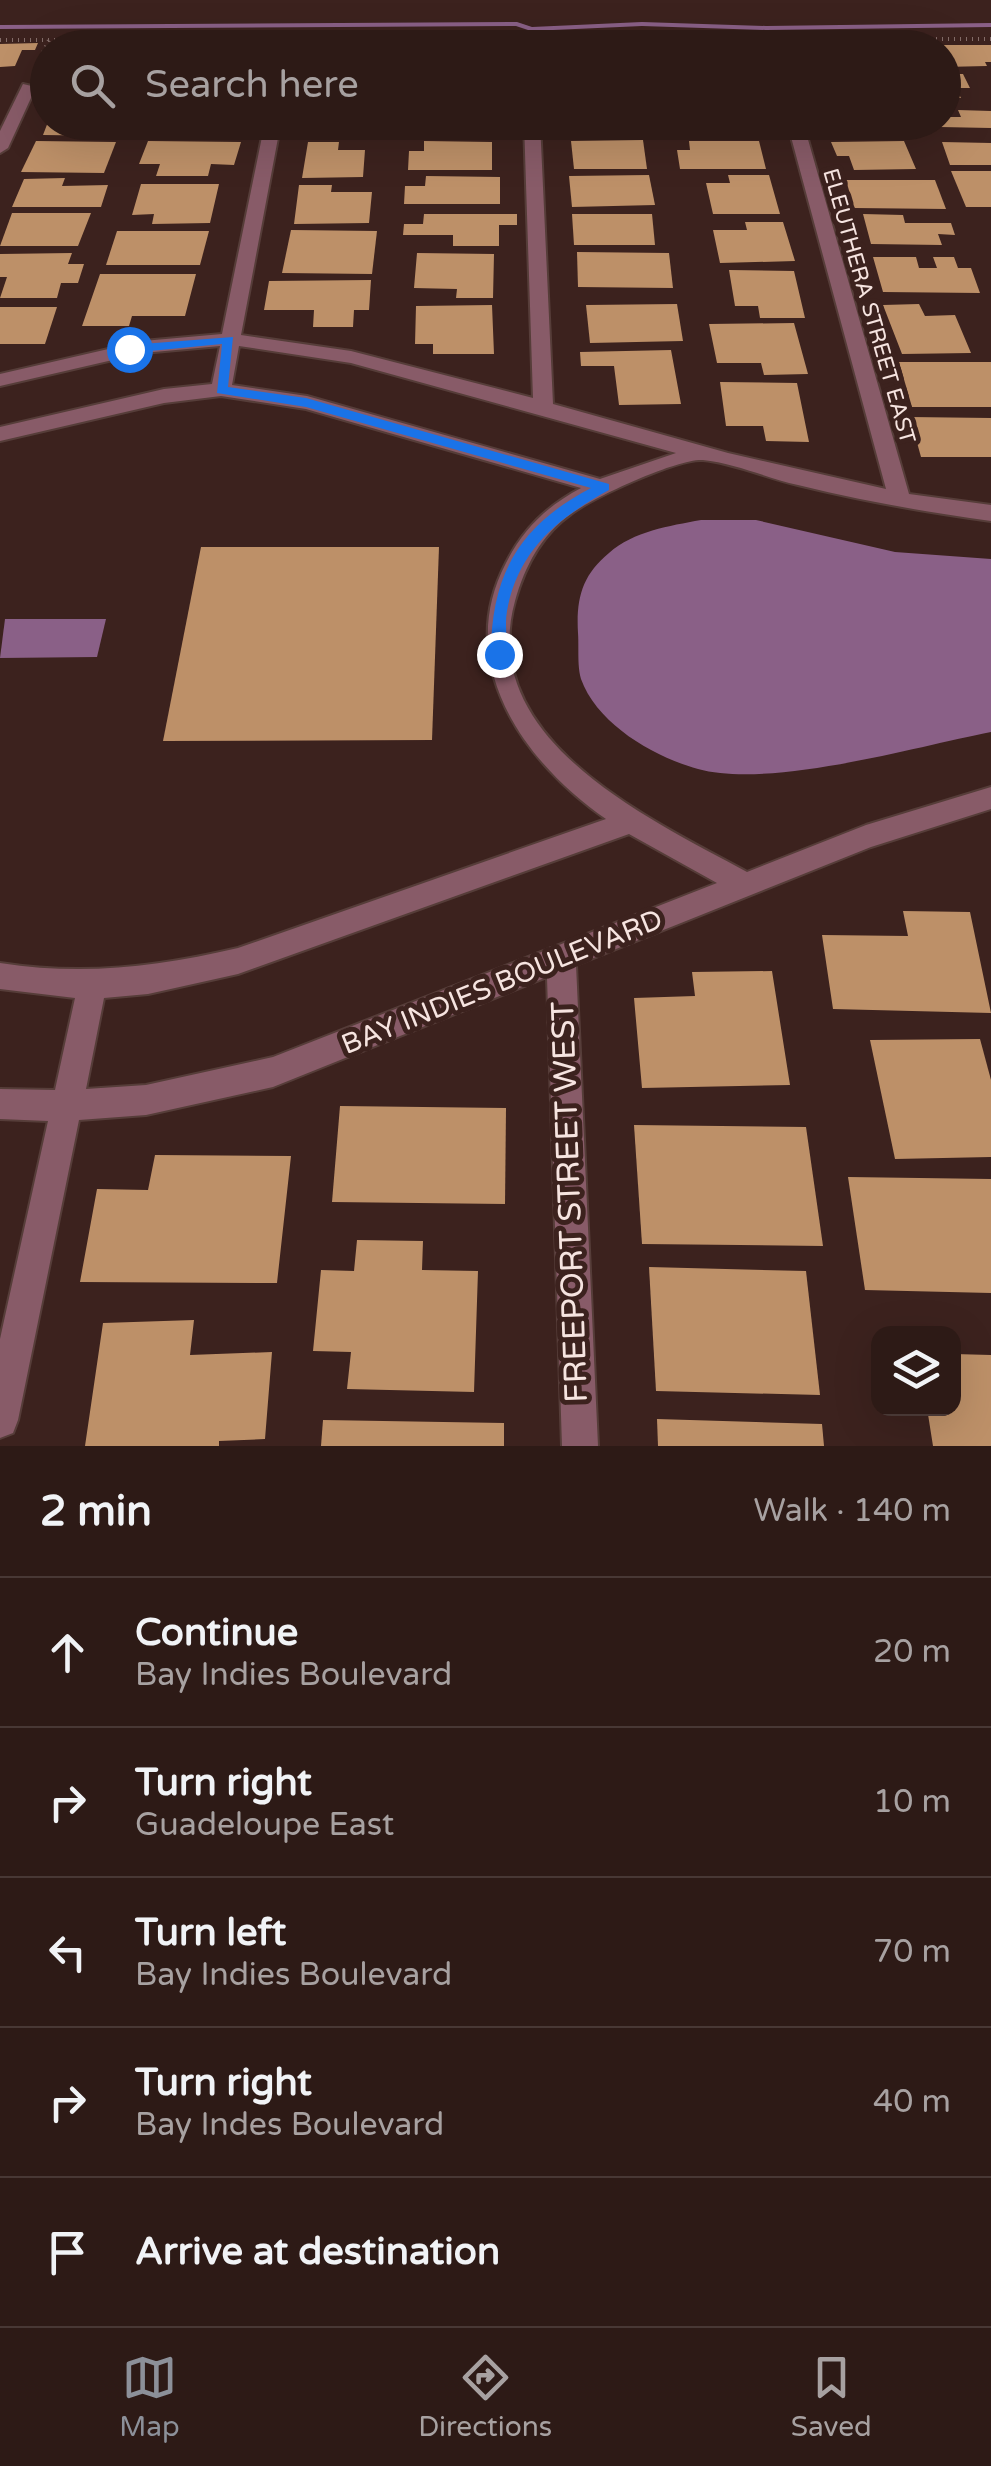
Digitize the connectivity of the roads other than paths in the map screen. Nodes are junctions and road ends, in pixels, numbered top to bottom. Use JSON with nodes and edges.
{"nodes":[{"id":1,"x":28,"y":87,"type":"dead end"},
{"id":2,"x":269,"y":140,"type":"edge"},
{"id":3,"x":533,"y":140,"type":"edge"},
{"id":4,"x":799,"y":140,"type":"edge"},
{"id":5,"x":0,"y":148,"type":"edge"},
{"id":6,"x":229,"y":340,"type":"junction"},
{"id":7,"x":0,"y":380,"type":"edge"},
{"id":8,"x":222,"y":390,"type":"junction"},
{"id":9,"x":543,"y":407,"type":"junction"},
{"id":10,"x":0,"y":434,"type":"edge"},
{"id":11,"x":700,"y":452,"type":"junction"},
{"id":12,"x":604,"y":487,"type":"junction"},
{"id":13,"x":900,"y":502,"type":"junction"},
{"id":14,"x":991,"y":513,"type":"edge"},
{"id":15,"x":989,"y":806,"type":"edge"},
{"id":16,"x":633,"y":820,"type":"junction"},
{"id":17,"x":746,"y":885,"type":"junction"},
{"id":18,"x":561,"y":958,"type":"junction"},
{"id":19,"x":0,"y":976,"type":"edge"},
{"id":20,"x":92,"y":988,"type":"junction"},
{"id":21,"x":0,"y":1104,"type":"edge"},
{"id":22,"x":66,"y":1106,"type":"junction"},
{"id":23,"x":0,"y":1420,"type":"edge"},
{"id":24,"x":580,"y":1446,"type":"edge"}],
"edges":[{"from":1,"to":5,"type":"street"},
{"from":2,"to":6,"type":"street"},
{"from":3,"to":9,"type":"street"},
{"from":4,"to":13,"type":"street","name":"ELEUTHERA STREET EAST"},
{"from":6,"to":7,"type":"street"},
{"from":6,"to":8,"type":"street"},
{"from":6,"to":9,"type":"street"},
{"from":8,"to":10,"type":"street"},
{"from":8,"to":12,"type":"street"},
{"from":9,"to":11,"type":"street"},
{"from":11,"to":12,"type":"street"},
{"from":11,"to":13,"type":"street"},
{"from":12,"to":16,"type":"street"},
{"from":13,"to":14,"type":"street"},
{"from":15,"to":17,"type":"street","name":"BAY INDIES BOULEVARD"},
{"from":16,"to":17,"type":"street"},
{"from":16,"to":20,"type":"street"},
{"from":17,"to":18,"type":"street","name":"BAY INDIES BOULEVARD"},
{"from":18,"to":22,"type":"street","name":"BAY INDIES BOULEVARD"},
{"from":18,"to":24,"type":"street","name":"FREEPORT STREET WEST"},
{"from":19,"to":20,"type":"street"},
{"from":20,"to":22,"type":"street"},
{"from":21,"to":22,"type":"street","name":"BAY INDIES BOULEVARD"},
{"from":22,"to":23,"type":"street"}]}
